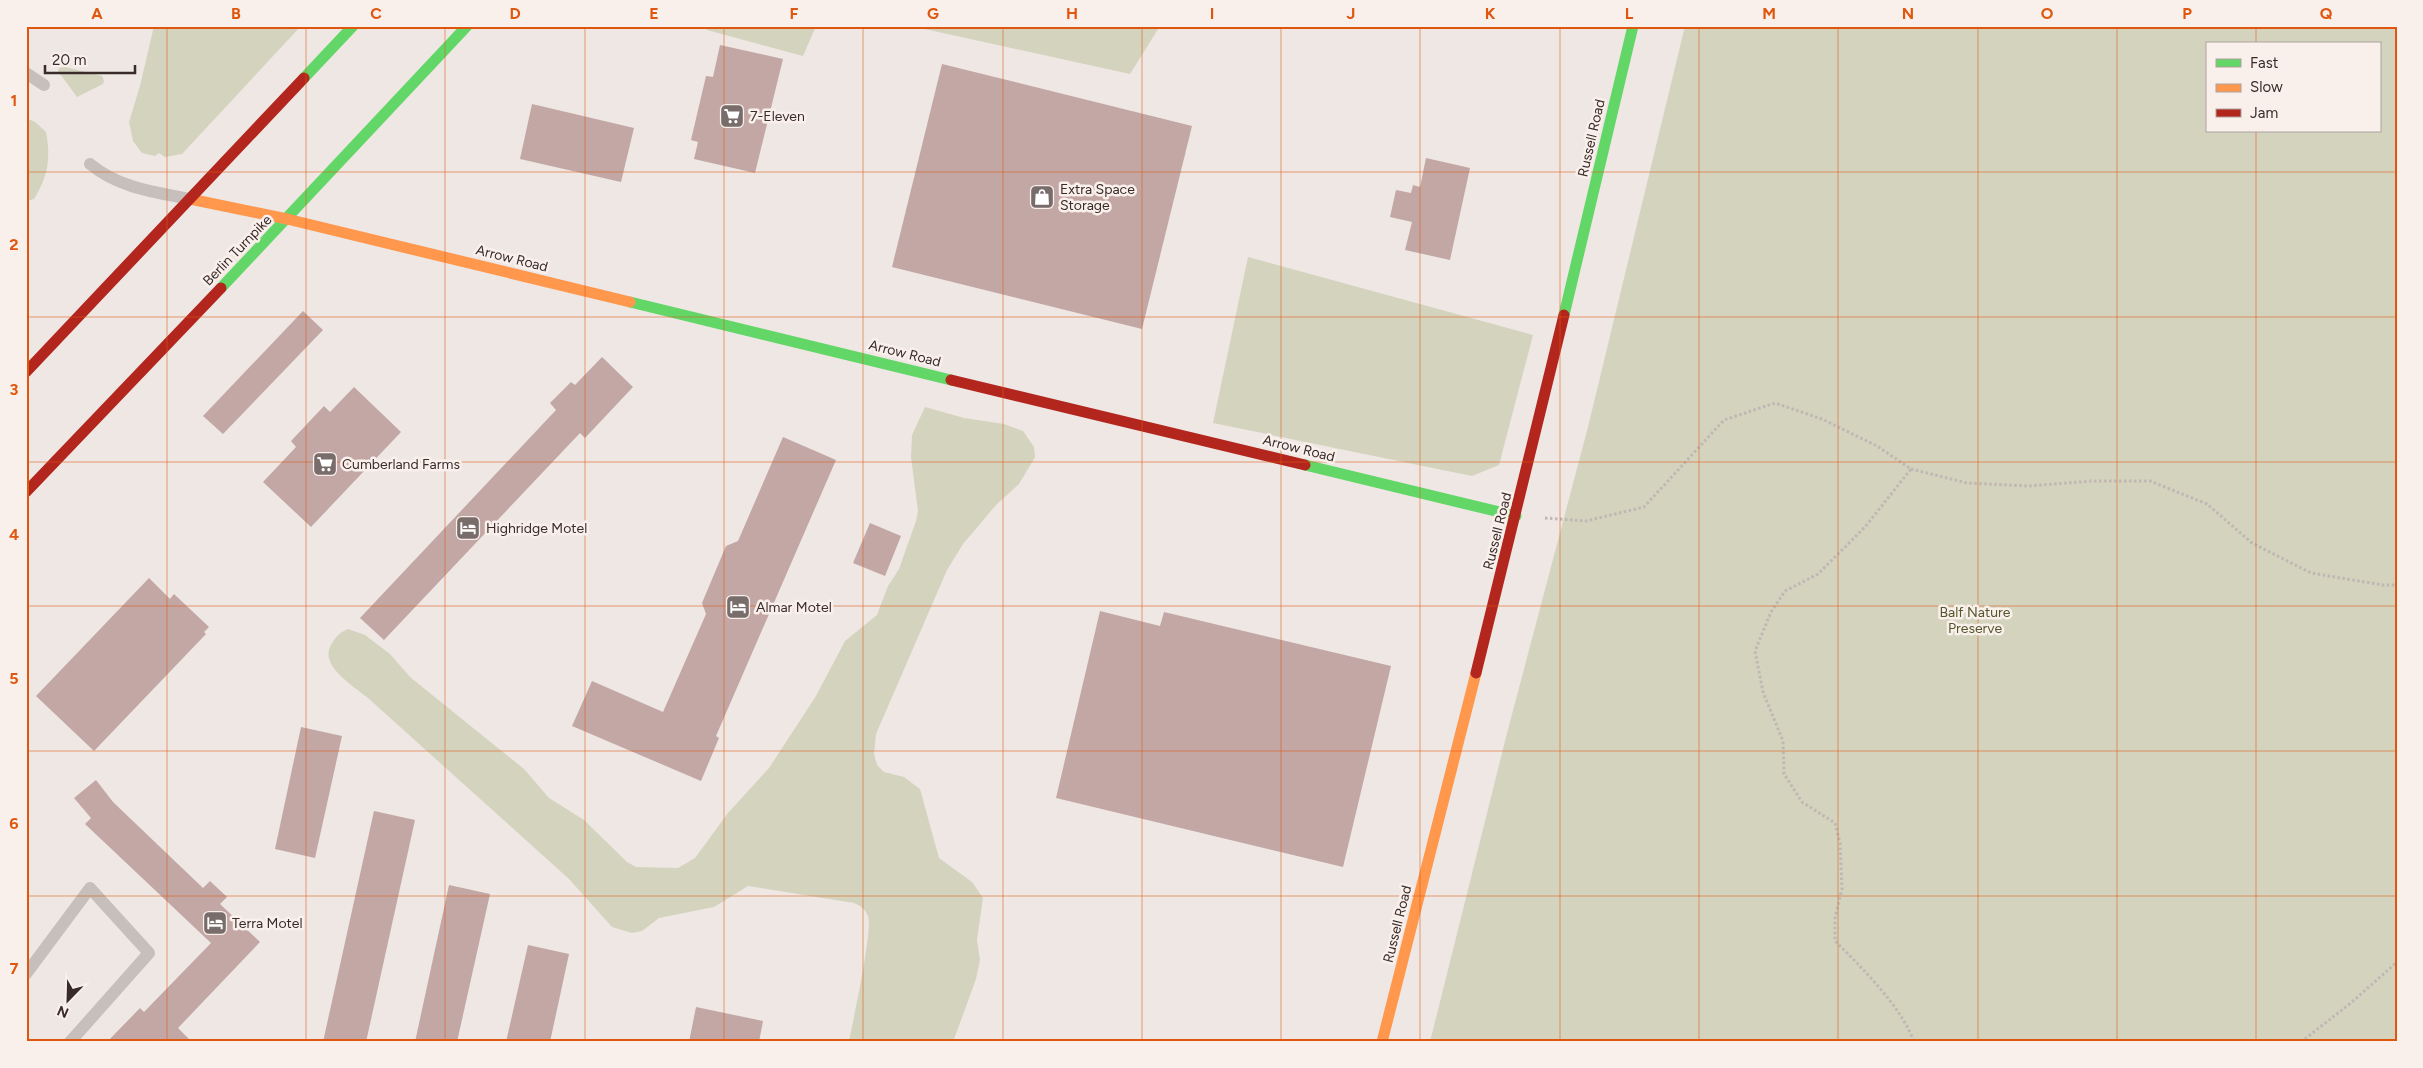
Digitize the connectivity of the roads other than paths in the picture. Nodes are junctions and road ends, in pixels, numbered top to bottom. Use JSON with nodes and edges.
{"nodes":[{"id":1,"x":353,"y":26,"type":"edge"},
{"id":2,"x":467,"y":26,"type":"edge"},
{"id":3,"x":1633,"y":26,"type":"edge"},
{"id":4,"x":26,"y":73,"type":"edge"},
{"id":5,"x":44,"y":85,"type":"dead end"},
{"id":6,"x":90,"y":164,"type":"dead end"},
{"id":7,"x":190,"y":199,"type":"junction"},
{"id":8,"x":287,"y":219,"type":"junction"},
{"id":9,"x":26,"y":372,"type":"edge"},
{"id":10,"x":26,"y":492,"type":"edge"},
{"id":11,"x":1516,"y":516,"type":"junction"},
{"id":12,"x":26,"y":974,"type":"edge"},
{"id":13,"x":70,"y":1042,"type":"edge"},
{"id":14,"x":1382,"y":1042,"type":"edge"}],
"edges":[{"from":1,"to":7,"type":"main road"},
{"from":2,"to":8,"type":"main road","name":"Berlin Turnpike"},
{"from":3,"to":11,"type":"main road","name":"Russell Road"},
{"from":4,"to":5,"type":"lane"},
{"from":6,"to":7,"type":"lane"},
{"from":7,"to":8,"type":"main road","name":"Arrow Road"},
{"from":7,"to":9,"type":"main road"},
{"from":8,"to":10,"type":"main road","name":"Berlin Turnpike"},
{"from":8,"to":11,"type":"main road","name":"Arrow Road"},
{"from":11,"to":14,"type":"main road","name":"Russell Road"},
{"from":12,"to":13,"type":"lane"}]}
